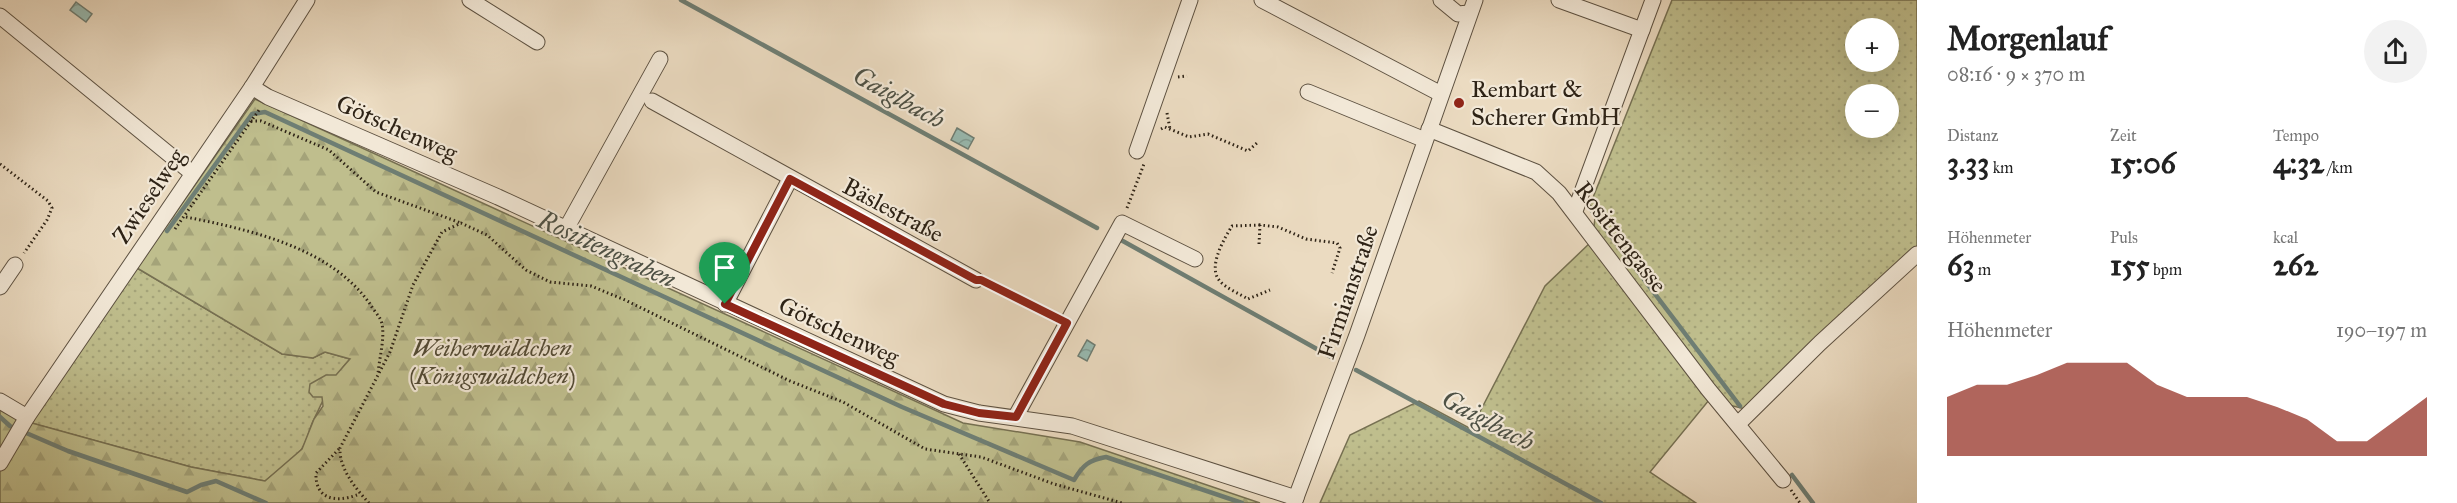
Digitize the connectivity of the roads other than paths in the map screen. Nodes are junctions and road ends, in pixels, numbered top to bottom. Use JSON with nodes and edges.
{"nodes":[{"id":1,"x":307,"y":0,"type":"edge"},
{"id":2,"x":470,"y":0,"type":"edge"},
{"id":3,"x":1190,"y":0,"type":"edge"},
{"id":4,"x":1262,"y":0,"type":"edge"},
{"id":5,"x":1441,"y":0,"type":"edge"},
{"id":6,"x":1559,"y":0,"type":"edge"},
{"id":7,"x":1653,"y":0,"type":"edge"},
{"id":8,"x":1472,"y":7,"type":"edge"},
{"id":9,"x":0,"y":16,"type":"edge"},
{"id":10,"x":1642,"y":30,"type":"junction"},
{"id":11,"x":537,"y":42,"type":"dead end"},
{"id":12,"x":660,"y":59,"type":"dead end"},
{"id":13,"x":252,"y":87,"type":"junction"},
{"id":14,"x":1308,"y":92,"type":"dead end"},
{"id":15,"x":1441,"y":94,"type":"junction"},
{"id":16,"x":652,"y":101,"type":"dead end"},
{"id":17,"x":1427,"y":135,"type":"junction"},
{"id":18,"x":1141,"y":157,"type":"road end"},
{"id":19,"x":192,"y":172,"type":"junction"},
{"id":20,"x":790,"y":179,"type":"junction"},
{"id":21,"x":1575,"y":211,"type":"junction"},
{"id":22,"x":566,"y":229,"type":"junction"},
{"id":23,"x":1917,"y":254,"type":"edge"},
{"id":24,"x":1195,"y":259,"type":"dead end"},
{"id":25,"x":15,"y":265,"type":"road end"},
{"id":26,"x":976,"y":280,"type":"road end"},
{"id":27,"x":0,"y":287,"type":"edge"},
{"id":28,"x":725,"y":304,"type":"junction"},
{"id":29,"x":0,"y":401,"type":"edge"},
{"id":30,"x":1016,"y":417,"type":"junction"},
{"id":31,"x":1738,"y":424,"type":"junction"},
{"id":32,"x":22,"y":426,"type":"junction"},
{"id":33,"x":0,"y":463,"type":"edge"},
{"id":34,"x":1783,"y":480,"type":"dead end"},
{"id":35,"x":1295,"y":501,"type":"edge"}],
"edges":[{"from":1,"to":13,"type":"street","name":"Zwieselweg"},
{"from":2,"to":11,"type":"street"},
{"from":3,"to":18,"type":"street"},
{"from":4,"to":15,"type":"street"},
{"from":5,"to":8,"type":"street"},
{"from":6,"to":10,"type":"street"},
{"from":7,"to":10,"type":"street"},
{"from":8,"to":15,"type":"street","name":"Firmianstraße"},
{"from":9,"to":19,"type":"street"},
{"from":10,"to":21,"type":"street"},
{"from":12,"to":22,"type":"street"},
{"from":13,"to":19,"type":"street","name":"Zwieselweg"},
{"from":13,"to":22,"type":"street","name":"Götschenweg"},
{"from":14,"to":17,"type":"street","name":"Rosittengasse"},
{"from":15,"to":17,"type":"street","name":"Firmianstraße"},
{"from":16,"to":20,"type":"street","name":"Bäslestraße"},
{"from":17,"to":21,"type":"street","name":"Rosittengasse"},
{"from":17,"to":35,"type":"street","name":"Firmianstraße"},
{"from":19,"to":32,"type":"street","name":"Zwieselweg"},
{"from":20,"to":26,"type":"street","name":"Bäslestraße"},
{"from":20,"to":28,"type":"street"},
{"from":21,"to":31,"type":"street","name":"Rosittengasse"},
{"from":22,"to":28,"type":"street","name":"Götschenweg"},
{"from":23,"to":31,"type":"street"},
{"from":24,"to":30,"type":"street"},
{"from":25,"to":27,"type":"street"},
{"from":28,"to":30,"type":"street","name":"Götschenweg"},
{"from":29,"to":32,"type":"street"},
{"from":30,"to":35,"type":"street","name":"Götschenweg"},
{"from":31,"to":34,"type":"street","name":"Rosittengasse"},
{"from":32,"to":33,"type":"street","name":"Zwieselweg"}]}
